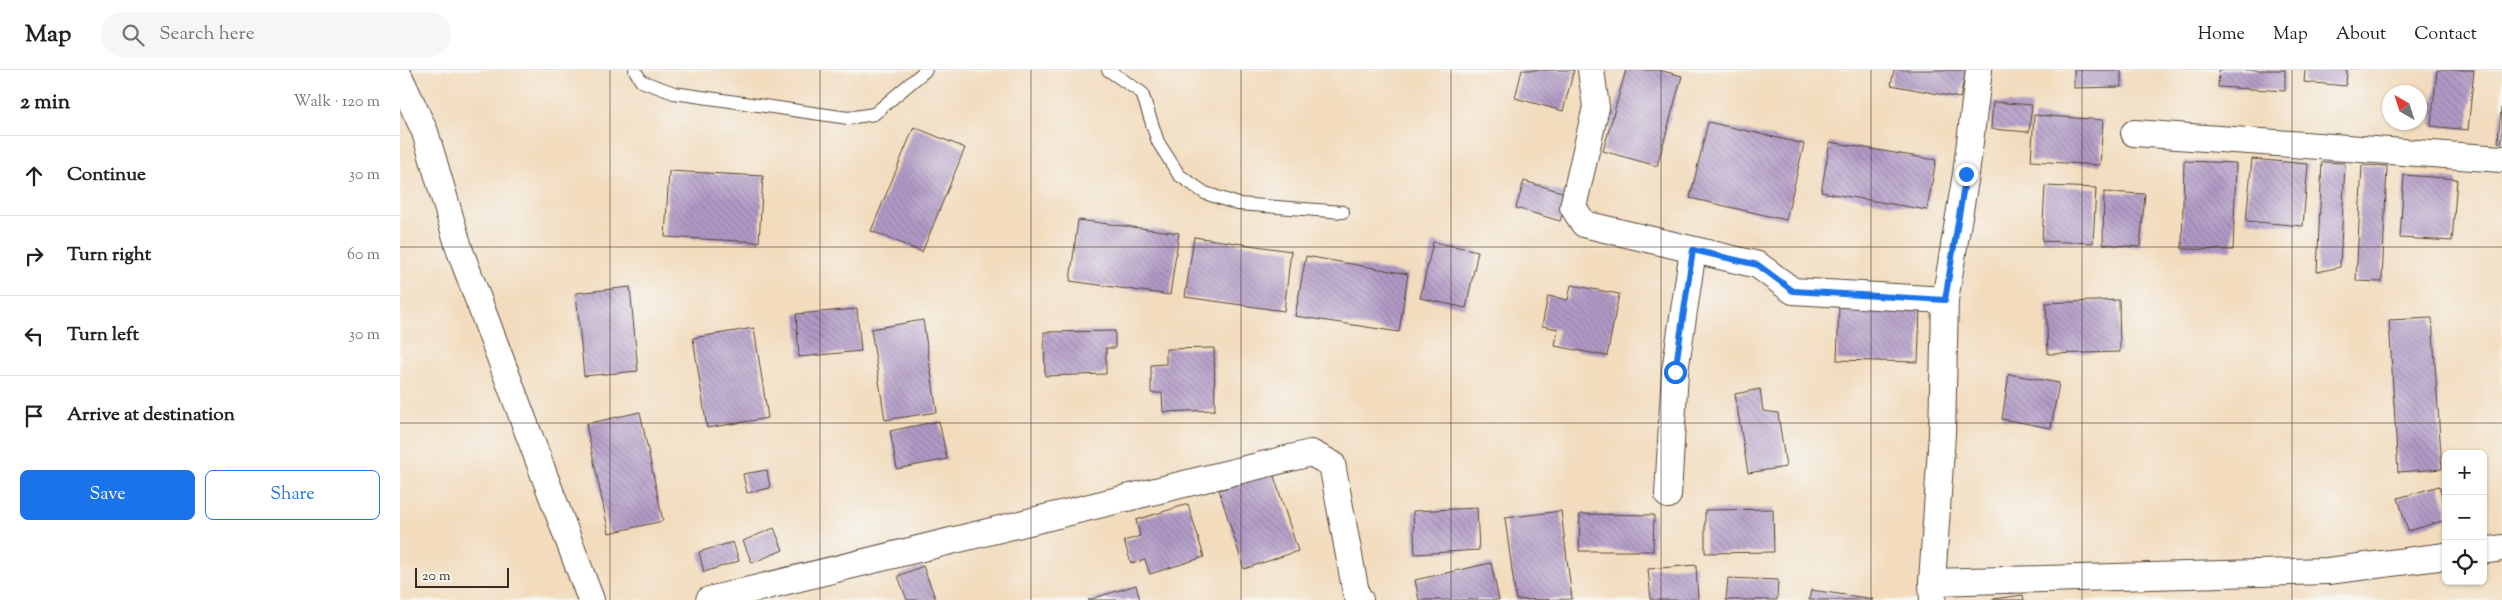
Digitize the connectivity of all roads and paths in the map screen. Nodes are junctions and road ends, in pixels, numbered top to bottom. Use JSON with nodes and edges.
{"nodes":[{"id":1,"x":634,"y":70,"type":"edge"},
{"id":2,"x":926,"y":70,"type":"edge"},
{"id":3,"x":1108,"y":70,"type":"edge"},
{"id":4,"x":1591,"y":70,"type":"edge"},
{"id":5,"x":1979,"y":70,"type":"edge"},
{"id":6,"x":400,"y":78,"type":"edge"},
{"id":7,"x":2134,"y":133,"type":"dead end"},
{"id":8,"x":2502,"y":159,"type":"edge"},
{"id":9,"x":1343,"y":212,"type":"dead end"},
{"id":10,"x":1693,"y":250,"type":"junction"},
{"id":11,"x":1945,"y":300,"type":"junction"},
{"id":12,"x":1668,"y":495,"type":"dead end"},
{"id":13,"x":2502,"y":548,"type":"edge"},
{"id":14,"x":2487,"y":550,"type":"edge"},
{"id":15,"x":2442,"y":557,"type":"edge"},
{"id":16,"x":1933,"y":591,"type":"edge"},
{"id":17,"x":590,"y":600,"type":"edge"},
{"id":18,"x":709,"y":600,"type":"edge"},
{"id":19,"x":1360,"y":600,"type":"edge"}],
"edges":[{"from":1,"to":2,"type":"lane"},
{"from":3,"to":9,"type":"lane"},
{"from":4,"to":10,"type":"street"},
{"from":5,"to":11,"type":"street"},
{"from":6,"to":17,"type":"street"},
{"from":7,"to":8,"type":"street"},
{"from":10,"to":11,"type":"street"},
{"from":10,"to":12,"type":"street"},
{"from":11,"to":16,"type":"street"},
{"from":13,"to":14,"type":"street"},
{"from":15,"to":16,"type":"street"},
{"from":18,"to":19,"type":"street"}]}
